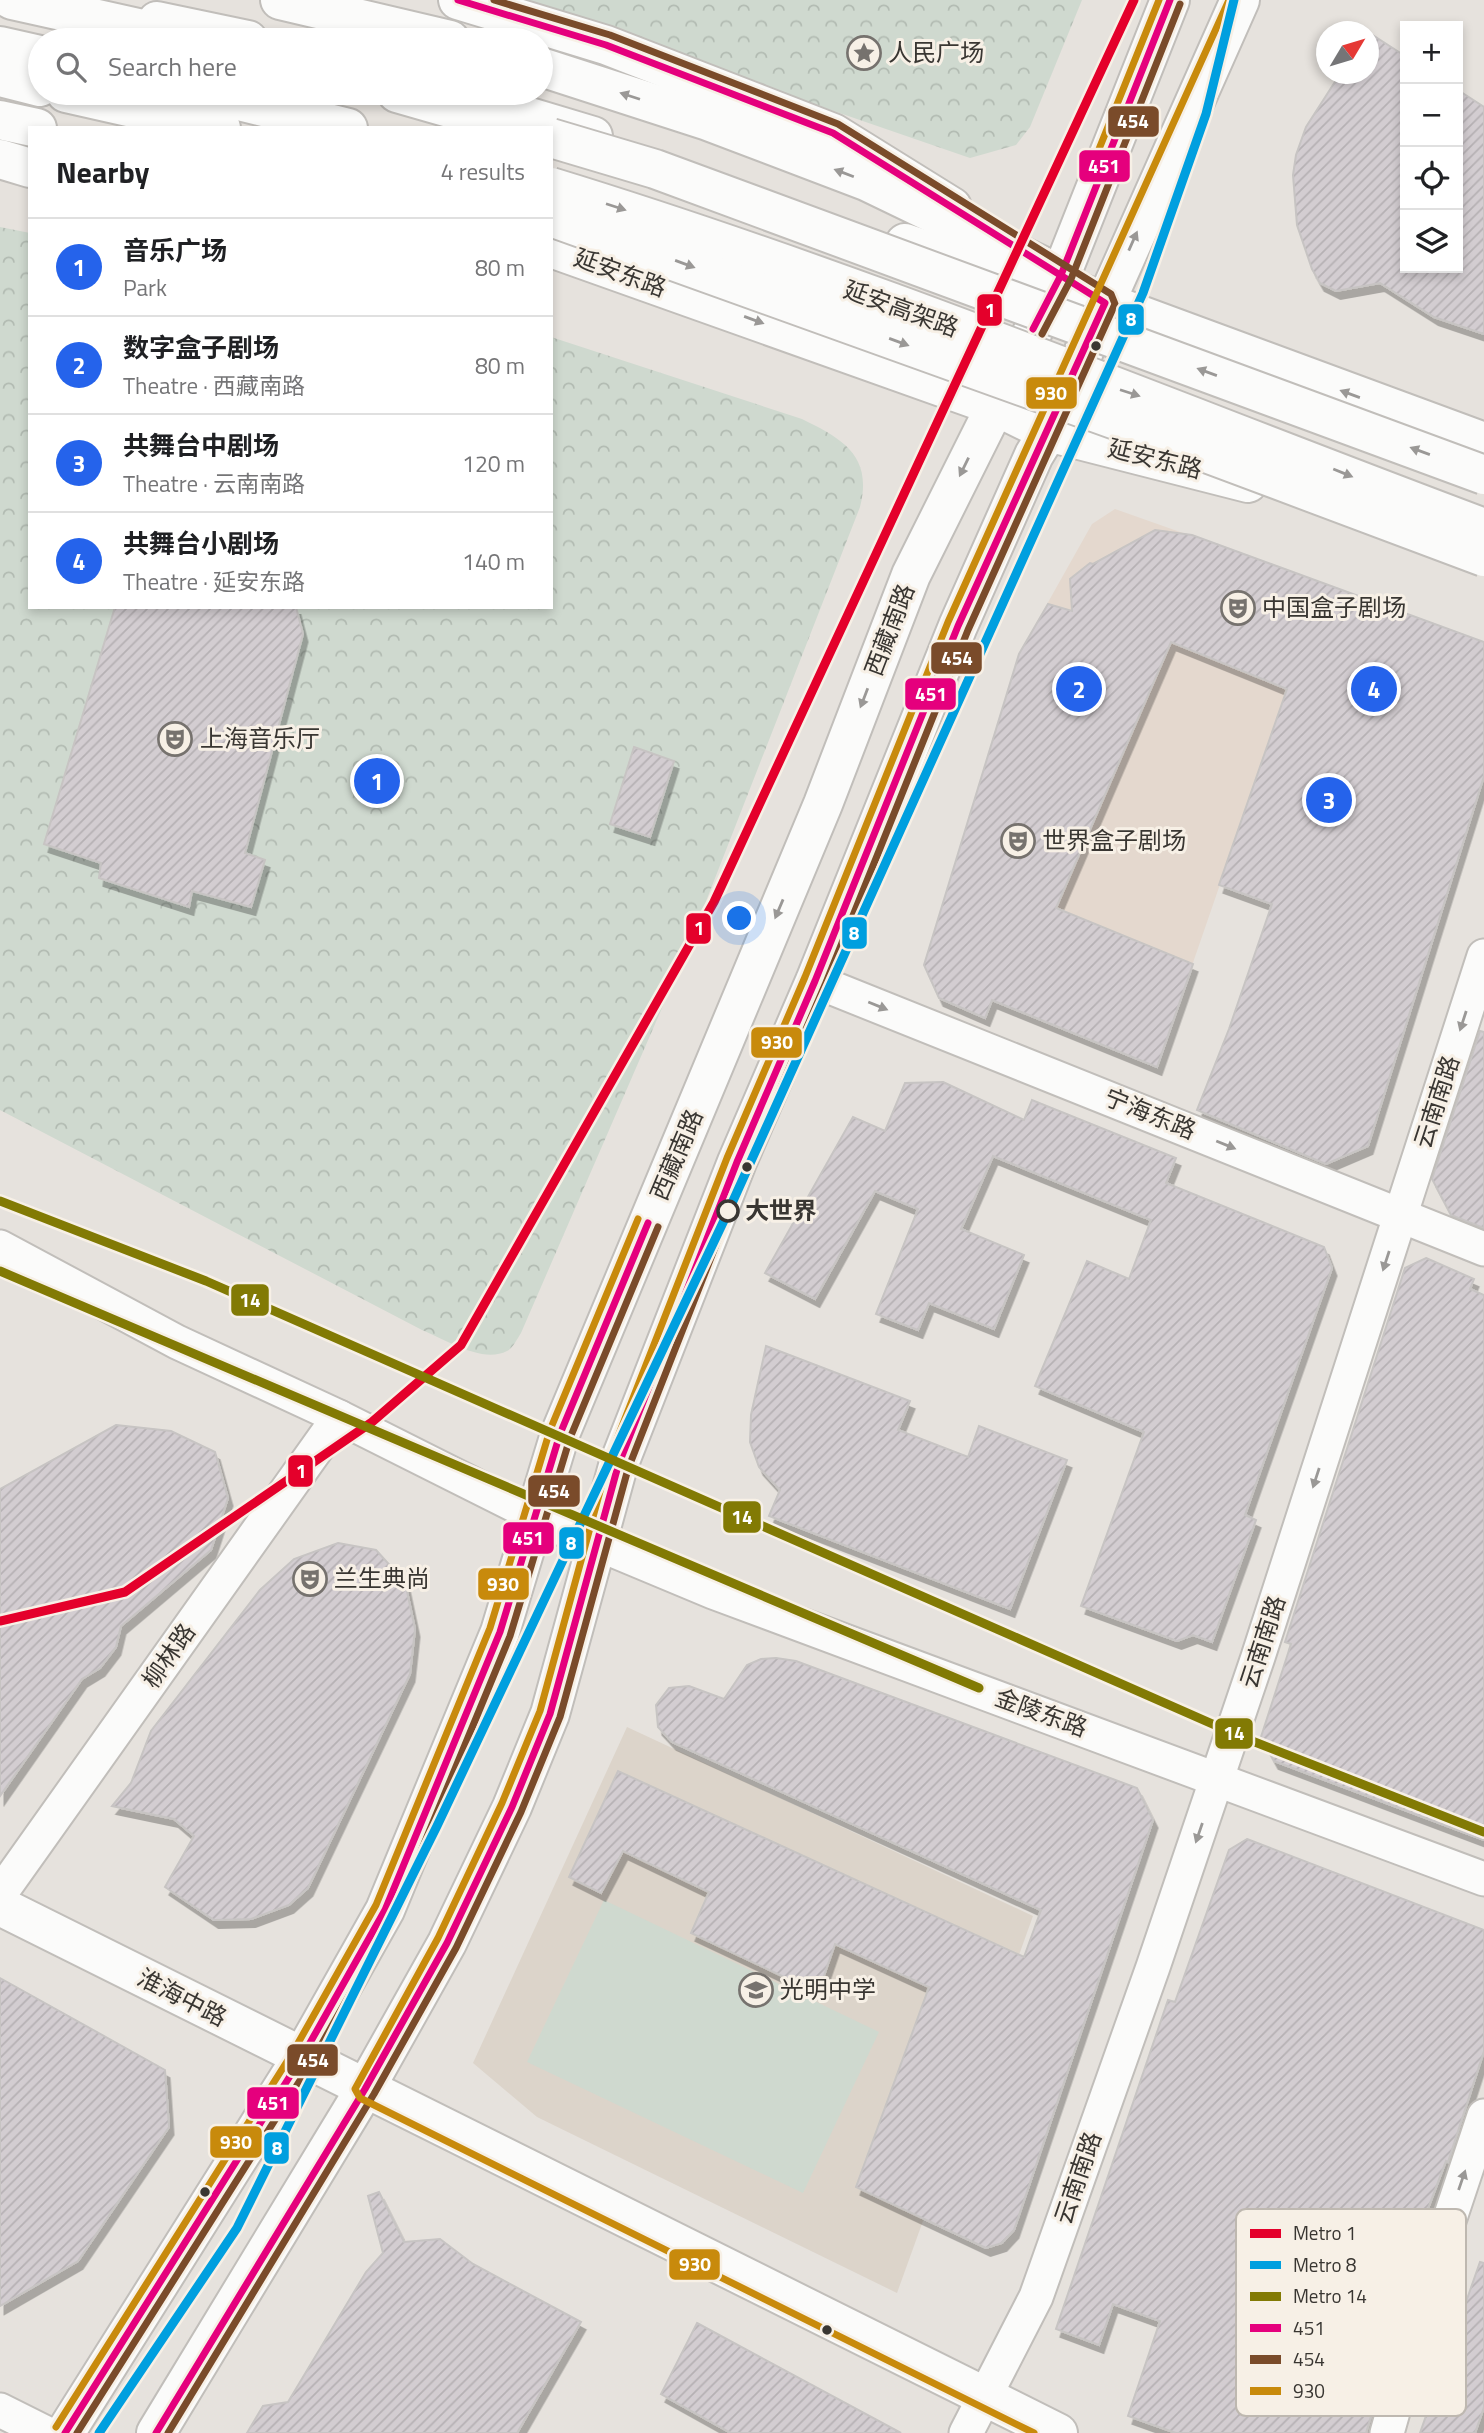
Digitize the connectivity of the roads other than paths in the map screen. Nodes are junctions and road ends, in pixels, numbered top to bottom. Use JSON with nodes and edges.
{"nodes":[{"id":1,"x":12,"y":0,"type":"edge"},
{"id":2,"x":58,"y":0,"type":"edge"},
{"id":3,"x":280,"y":0,"type":"edge"},
{"id":4,"x":458,"y":0,"type":"edge"},
{"id":5,"x":1170,"y":0,"type":"edge"},
{"id":6,"x":1240,"y":0,"type":"edge"},
{"id":7,"x":138,"y":28,"type":"edge"},
{"id":8,"x":191,"y":28,"type":"edge"},
{"id":9,"x":399,"y":28,"type":"edge"},
{"id":10,"x":551,"y":28,"type":"edge"},
{"id":11,"x":553,"y":29,"type":"edge"},
{"id":12,"x":0,"y":46,"type":"edge"},
{"id":13,"x":28,"y":52,"type":"edge"},
{"id":14,"x":553,"y":71,"type":"edge"},
{"id":15,"x":0,"y":75,"type":"edge"},
{"id":16,"x":28,"y":83,"type":"edge"},
{"id":17,"x":104,"y":105,"type":"edge"},
{"id":18,"x":118,"y":105,"type":"edge"},
{"id":19,"x":255,"y":105,"type":"edge"},
{"id":20,"x":439,"y":105,"type":"edge"},
{"id":21,"x":489,"y":105,"type":"edge"},
{"id":22,"x":0,"y":120,"type":"edge"},
{"id":23,"x":28,"y":126,"type":"edge"},
{"id":24,"x":172,"y":126,"type":"edge"},
{"id":25,"x":212,"y":126,"type":"edge"},
{"id":26,"x":340,"y":126,"type":"edge"},
{"id":27,"x":512,"y":126,"type":"edge"},
{"id":28,"x":553,"y":139,"type":"edge"},
{"id":29,"x":0,"y":159,"type":"edge"},
{"id":30,"x":28,"y":166,"type":"edge"},
{"id":31,"x":553,"y":188,"type":"edge"},
{"id":32,"x":553,"y":218,"type":"edge"},
{"id":33,"x":553,"y":249,"type":"edge"},
{"id":34,"x":1058,"y":279,"type":"junction"},
{"id":35,"x":1105,"y":303,"type":"junction"},
{"id":36,"x":995,"y":406,"type":"junction"},
{"id":37,"x":1048,"y":432,"type":"junction"},
{"id":38,"x":1484,"y":442,"type":"edge"},
{"id":39,"x":1484,"y":475,"type":"edge"},
{"id":40,"x":1484,"y":528,"type":"edge"},
{"id":41,"x":1484,"y":557,"type":"edge"},
{"id":42,"x":1484,"y":565,"type":"edge"},
{"id":43,"x":1484,"y":957,"type":"edge"},
{"id":44,"x":815,"y":981,"type":"junction"},
{"id":45,"x":1401,"y":1216,"type":"junction"},
{"id":46,"x":1484,"y":1249,"type":"edge"},
{"id":47,"x":3,"y":1253,"type":"edge"},
{"id":48,"x":339,"y":1417,"type":"junction"},
{"id":49,"x":536,"y":1516,"type":"junction"},
{"id":50,"x":598,"y":1544,"type":"junction"},
{"id":51,"x":1218,"y":1779,"type":"junction"},
{"id":52,"x":1484,"y":1879,"type":"edge"},
{"id":53,"x":0,"y":1894,"type":"edge"},
{"id":54,"x":0,"y":1906,"type":"edge"},
{"id":55,"x":302,"y":2057,"type":"junction"},
{"id":56,"x":365,"y":2089,"type":"junction"},
{"id":57,"x":1484,"y":2116,"type":"edge"},
{"id":58,"x":1453,"y":2209,"type":"edge"},
{"id":59,"x":986,"y":2397,"type":"junction"},
{"id":60,"x":0,"y":2410,"type":"edge"},
{"id":61,"x":1392,"y":2416,"type":"edge"},
{"id":62,"x":46,"y":2433,"type":"edge"},
{"id":63,"x":65,"y":2433,"type":"edge"},
{"id":64,"x":156,"y":2433,"type":"edge"},
{"id":65,"x":966,"y":2433,"type":"edge"},
{"id":66,"x":1058,"y":2433,"type":"edge"},
{"id":67,"x":1387,"y":2433,"type":"edge"}],
"edges":[{"from":1,"to":7,"type":"main road"},
{"from":2,"to":8,"type":"main road"},
{"from":3,"to":9,"type":"main road"},
{"from":4,"to":10,"type":"main road"},
{"from":5,"to":34,"type":"main road","name":"西藏南路"},
{"from":35,"to":6,"type":"main road","one_way":true},
{"from":11,"to":34,"type":"main road"},
{"from":12,"to":13,"type":"main road"},
{"from":34,"to":14,"type":"main road","one_way":true},
{"from":15,"to":16,"type":"main road"},
{"from":17,"to":24,"type":"main road"},
{"from":18,"to":25,"type":"main road"},
{"from":19,"to":26,"type":"main road"},
{"from":20,"to":27,"type":"main road"},
{"from":21,"to":34,"type":"main road"},
{"from":22,"to":23,"type":"main road"},
{"from":39,"to":28,"type":"main road","name":"延安高架路","one_way":true,"bridge":true},
{"from":29,"to":30,"type":"main road"},
{"from":31,"to":40,"type":"main road","name":"延安高架路","one_way":true,"bridge":true},
{"from":32,"to":41,"type":"main road","one_way":true,"bridge":true},
{"from":33,"to":36,"type":"main road","name":"延安东路","one_way":true},
{"from":34,"to":35,"type":"main road"},
{"from":34,"to":36,"type":"main road","name":"西藏南路"},
{"from":35,"to":37,"type":"main road"},
{"from":38,"to":35,"type":"main road","one_way":true},
{"from":36,"to":37,"type":"main road","name":"延安东路"},
{"from":36,"to":49,"type":"main road","name":"西藏南路","one_way":true},
{"from":37,"to":42,"type":"main road","name":"延安东路"},
{"from":37,"to":44,"type":"main road"},
{"from":43,"to":45,"type":"street","name":"云南南路","one_way":true},
{"from":44,"to":45,"type":"street","name":"宁海东路","one_way":true},
{"from":44,"to":50,"type":"main road"},
{"from":45,"to":46,"type":"street","name":"宁海东路"},
{"from":45,"to":51,"type":"street","name":"云南南路","one_way":true},
{"from":47,"to":48,"type":"street","name":"金陵东路"},
{"from":48,"to":49,"type":"street","name":"金陵东路"},
{"from":48,"to":53,"type":"street","name":"柳林路"},
{"from":49,"to":50,"type":"street","name":"金陵东路"},
{"from":49,"to":55,"type":"main road","name":"西藏南路"},
{"from":50,"to":51,"type":"street","name":"金陵东路"},
{"from":50,"to":56,"type":"main road"},
{"from":51,"to":52,"type":"street","name":"金陵东路"},
{"from":51,"to":59,"type":"street","name":"云南南路","one_way":true},
{"from":54,"to":55,"type":"main road","name":"淮海中路"},
{"from":55,"to":56,"type":"main road","name":"淮海中路"},
{"from":55,"to":63,"type":"main road","name":"西藏南路"},
{"from":56,"to":59,"type":"main road","name":"淮海中路"},
{"from":56,"to":64,"type":"main road"},
{"from":58,"to":57,"type":"street","one_way":true},
{"from":59,"to":65,"type":"street","name":"云南南路"},
{"from":59,"to":66,"type":"main road","name":"淮海中路"},
{"from":60,"to":62,"type":"street"},
{"from":67,"to":61,"type":"street","one_way":true}]}
